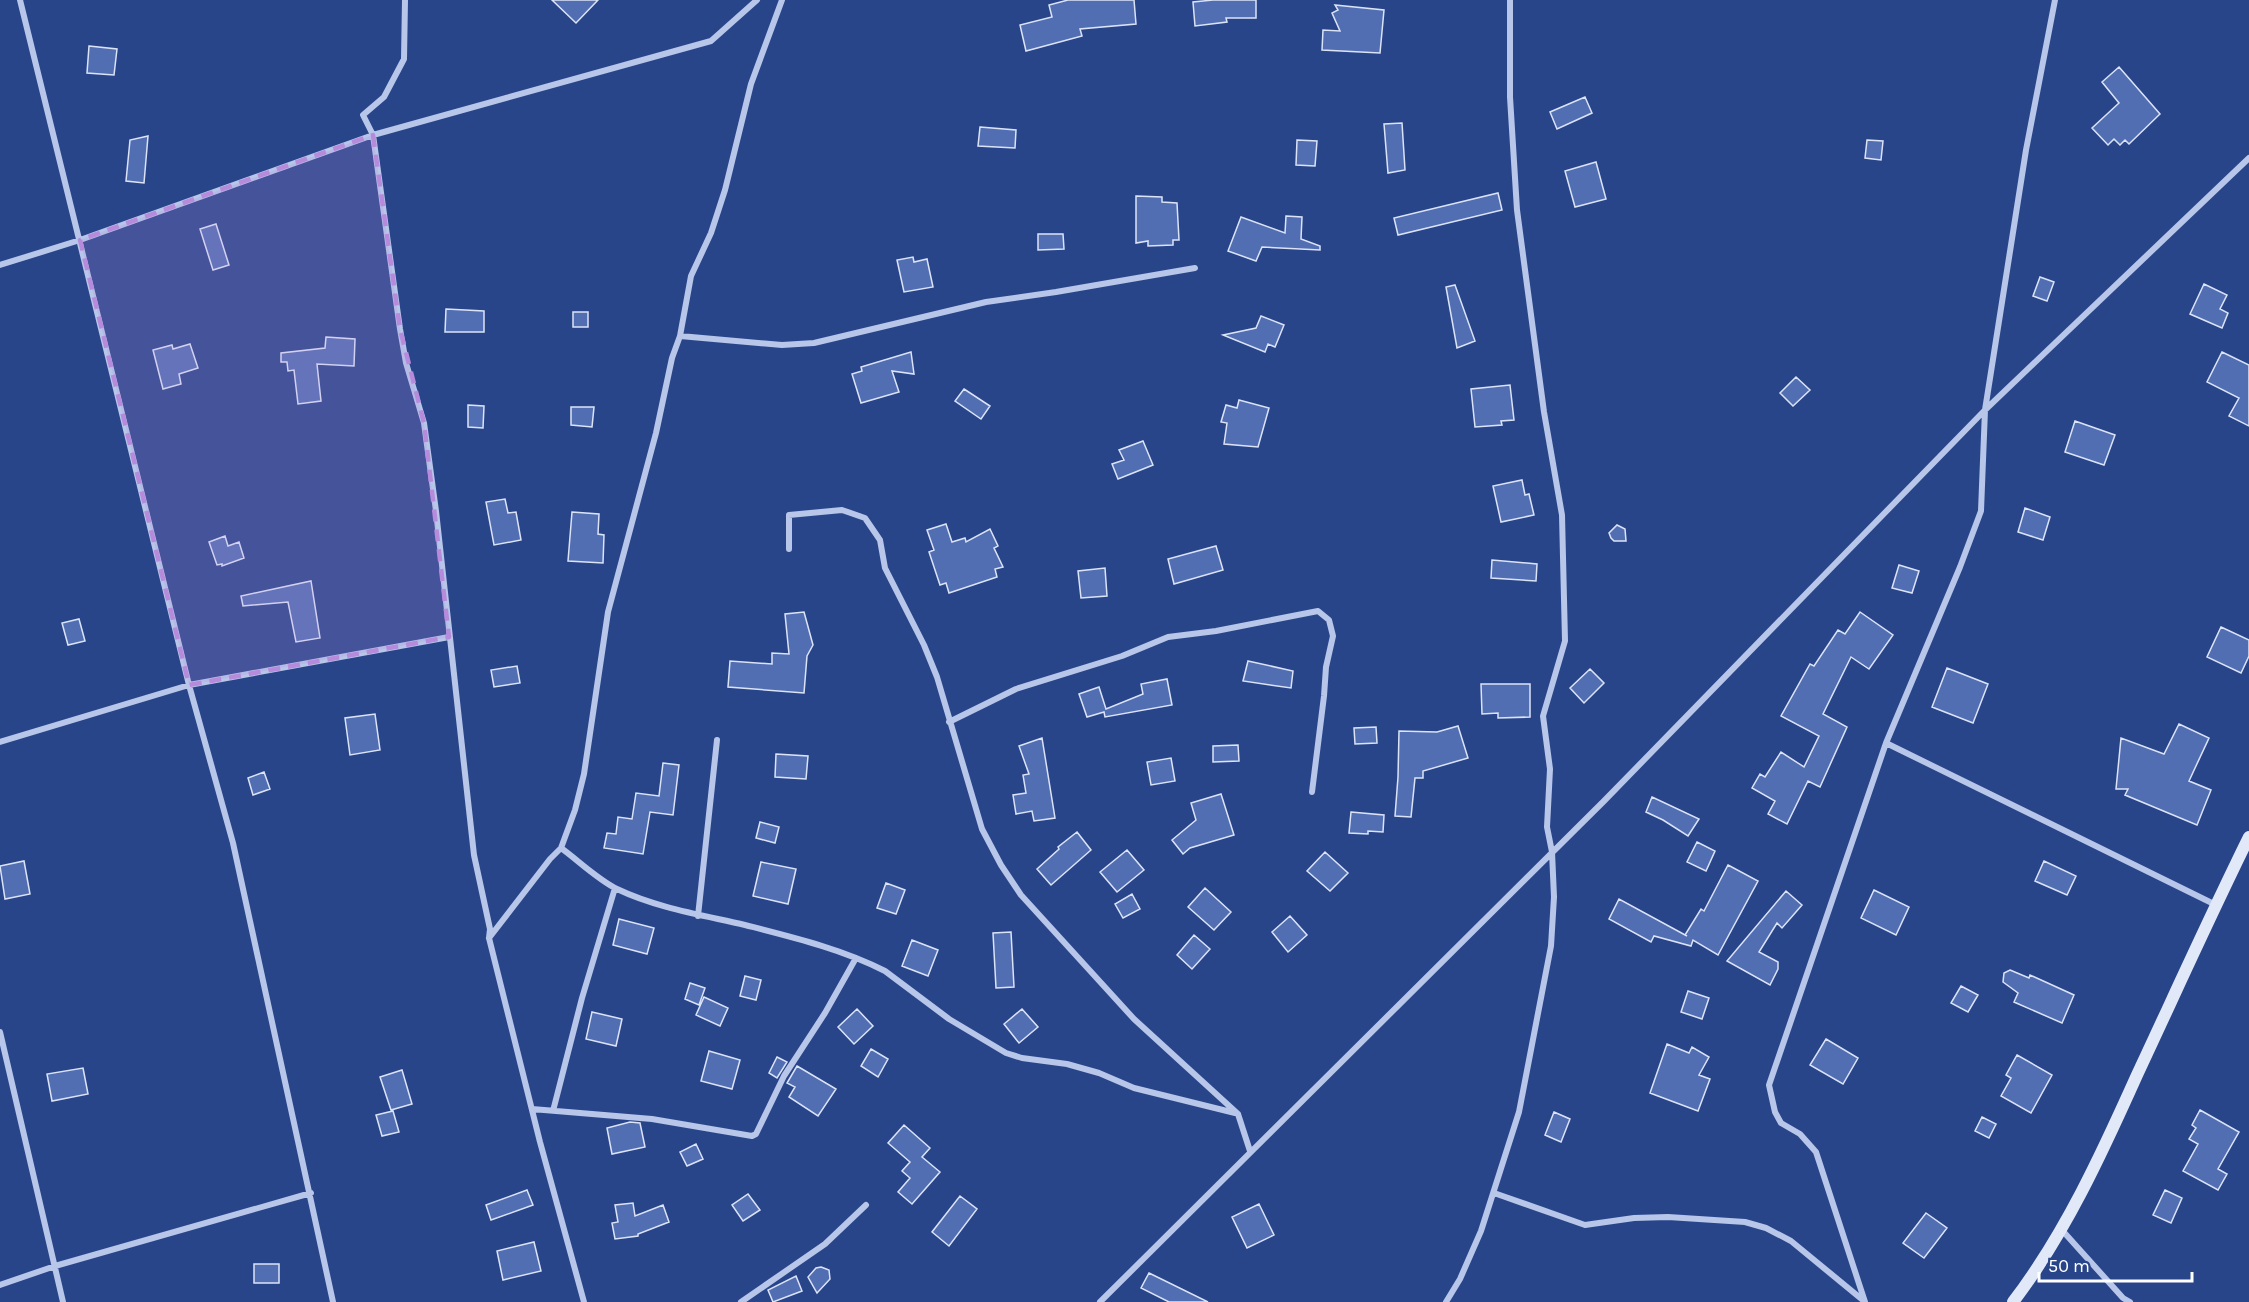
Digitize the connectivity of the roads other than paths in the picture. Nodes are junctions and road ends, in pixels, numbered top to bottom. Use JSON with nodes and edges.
{"nodes":[{"id":1,"x":20,"y":0,"type":"edge"},
{"id":2,"x":405,"y":0,"type":"edge"},
{"id":3,"x":758,"y":0,"type":"edge"},
{"id":4,"x":782,"y":0,"type":"edge"},
{"id":5,"x":1510,"y":0,"type":"edge"},
{"id":6,"x":2055,"y":0,"type":"edge"},
{"id":7,"x":373,"y":135,"type":"junction"},
{"id":8,"x":2249,"y":158,"type":"edge"},
{"id":9,"x":80,"y":240,"type":"junction"},
{"id":10,"x":0,"y":265,"type":"edge"},
{"id":11,"x":1195,"y":268,"type":"dead end"},
{"id":12,"x":680,"y":336,"type":"junction"},
{"id":13,"x":1985,"y":410,"type":"junction"},
{"id":14,"x":789,"y":549,"type":"dead end"},
{"id":15,"x":448,"y":637,"type":"junction"},
{"id":16,"x":189,"y":686,"type":"junction"},
{"id":17,"x":949,"y":722,"type":"junction"},
{"id":18,"x":717,"y":740,"type":"dead end"},
{"id":19,"x":0,"y":742,"type":"edge"},
{"id":20,"x":1886,"y":743,"type":"junction"},
{"id":21,"x":1312,"y":792,"type":"dead end"},
{"id":22,"x":2249,"y":837,"type":"edge"},
{"id":23,"x":561,"y":848,"type":"junction"},
{"id":24,"x":1552,"y":852,"type":"junction"},
{"id":25,"x":615,"y":888,"type":"junction"},
{"id":26,"x":2216,"y":905,"type":"junction"},
{"id":27,"x":698,"y":916,"type":"junction"},
{"id":28,"x":489,"y":938,"type":"junction"},
{"id":29,"x":855,"y":958,"type":"junction"},
{"id":30,"x":0,"y":1032,"type":"edge"},
{"id":31,"x":532,"y":1109,"type":"junction"},
{"id":32,"x":553,"y":1111,"type":"junction"},
{"id":33,"x":1238,"y":1114,"type":"junction"},
{"id":34,"x":1250,"y":1151,"type":"junction"},
{"id":35,"x":311,"y":1193,"type":"junction"},
{"id":36,"x":1494,"y":1193,"type":"junction"},
{"id":37,"x":866,"y":1205,"type":"dead end"},
{"id":38,"x":2060,"y":1228,"type":"junction"},
{"id":39,"x":55,"y":1266,"type":"junction"},
{"id":40,"x":0,"y":1285,"type":"edge"},
{"id":41,"x":63,"y":1302,"type":"edge"},
{"id":42,"x":333,"y":1302,"type":"edge"},
{"id":43,"x":584,"y":1302,"type":"edge"},
{"id":44,"x":741,"y":1302,"type":"edge"},
{"id":45,"x":1100,"y":1302,"type":"edge"},
{"id":46,"x":1446,"y":1302,"type":"edge"},
{"id":47,"x":1865,"y":1302,"type":"edge"},
{"id":48,"x":2013,"y":1302,"type":"edge"},
{"id":49,"x":2130,"y":1302,"type":"edge"}],
"edges":[{"from":1,"to":9,"type":"street"},
{"from":2,"to":7,"type":"street"},
{"from":3,"to":7,"type":"street"},
{"from":4,"to":12,"type":"street"},
{"from":5,"to":24,"type":"street"},
{"from":6,"to":13,"type":"street"},
{"from":7,"to":9,"type":"street"},
{"from":7,"to":15,"type":"street"},
{"from":8,"to":13,"type":"street"},
{"from":9,"to":10,"type":"street"},
{"from":9,"to":16,"type":"street"},
{"from":11,"to":12,"type":"street"},
{"from":12,"to":23,"type":"street"},
{"from":13,"to":20,"type":"street"},
{"from":13,"to":24,"type":"street"},
{"from":14,"to":17,"type":"street"},
{"from":15,"to":16,"type":"street"},
{"from":15,"to":28,"type":"street"},
{"from":16,"to":19,"type":"street"},
{"from":16,"to":35,"type":"street"},
{"from":17,"to":21,"type":"street"},
{"from":17,"to":33,"type":"street"},
{"from":18,"to":27,"type":"street"},
{"from":20,"to":26,"type":"street"},
{"from":20,"to":47,"type":"street"},
{"from":22,"to":26,"type":"street"},
{"from":23,"to":25,"type":"street"},
{"from":23,"to":28,"type":"street"},
{"from":24,"to":34,"type":"street"},
{"from":24,"to":36,"type":"street"},
{"from":25,"to":27,"type":"street"},
{"from":25,"to":32,"type":"street"},
{"from":26,"to":38,"type":"street"},
{"from":27,"to":29,"type":"street"},
{"from":28,"to":31,"type":"street"},
{"from":29,"to":32,"type":"street"},
{"from":29,"to":33,"type":"street"},
{"from":30,"to":39,"type":"street"},
{"from":31,"to":32,"type":"street"},
{"from":31,"to":43,"type":"street"},
{"from":33,"to":34,"type":"street"},
{"from":34,"to":45,"type":"street"},
{"from":35,"to":39,"type":"street"},
{"from":35,"to":42,"type":"street"},
{"from":36,"to":46,"type":"street"},
{"from":36,"to":47,"type":"street"},
{"from":37,"to":44,"type":"street"},
{"from":38,"to":48,"type":"street"},
{"from":38,"to":49,"type":"street"},
{"from":39,"to":40,"type":"street"},
{"from":39,"to":41,"type":"street"}]}
